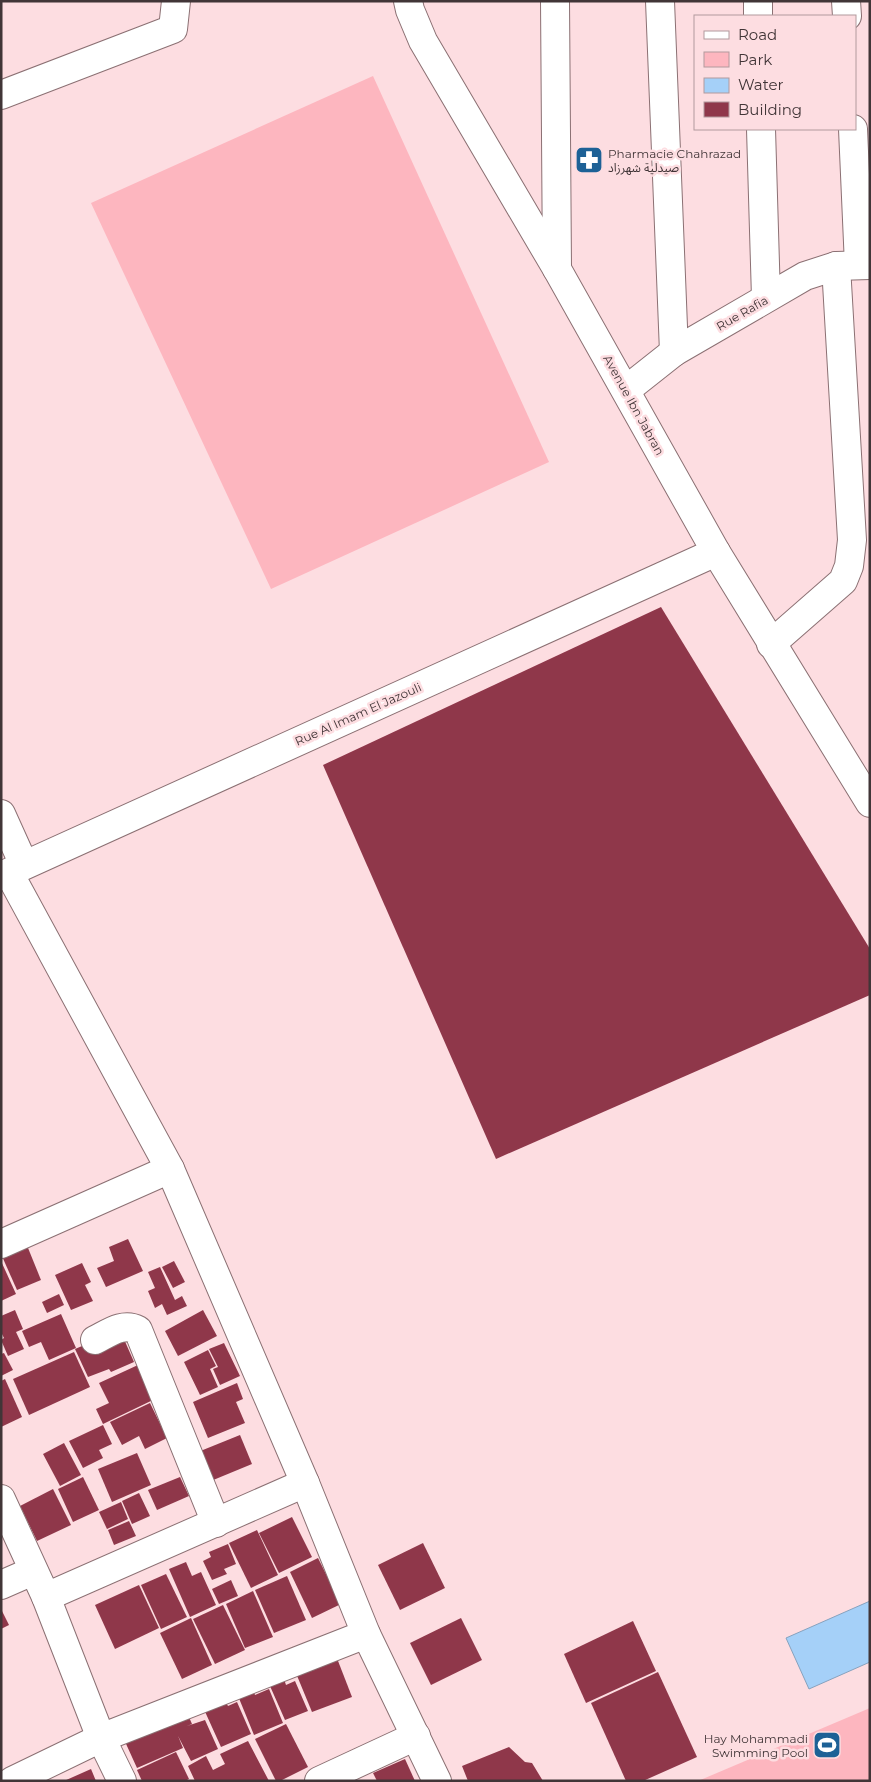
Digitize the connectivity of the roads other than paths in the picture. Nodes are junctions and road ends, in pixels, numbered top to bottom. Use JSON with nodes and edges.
{"nodes":[{"id":1,"x":176,"y":1,"type":"edge"},
{"id":2,"x":408,"y":1,"type":"edge"},
{"id":3,"x":555,"y":1,"type":"edge"},
{"id":4,"x":660,"y":1,"type":"edge"},
{"id":5,"x":758,"y":1,"type":"edge"},
{"id":6,"x":846,"y":1,"type":"edge"},
{"id":7,"x":758,"y":15,"type":"edge"},
{"id":8,"x":847,"y":15,"type":"edge"},
{"id":9,"x":1,"y":94,"type":"edge"},
{"id":10,"x":761,"y":130,"type":"edge"},
{"id":11,"x":853,"y":130,"type":"edge"},
{"id":12,"x":855,"y":265,"type":"edge"},
{"id":13,"x":557,"y":270,"type":"junction"},
{"id":14,"x":766,"y":298,"type":"junction"},
{"id":15,"x":674,"y":352,"type":"junction"},
{"id":16,"x":626,"y":390,"type":"junction"},
{"id":17,"x":716,"y":552,"type":"junction"},
{"id":18,"x":772,"y":644,"type":"junction"},
{"id":19,"x":870,"y":803,"type":"edge"},
{"id":20,"x":1,"y":814,"type":"edge"},
{"id":21,"x":11,"y":871,"type":"edge"},
{"id":22,"x":170,"y":1169,"type":"junction"},
{"id":23,"x":1,"y":1244,"type":"edge"},
{"id":24,"x":95,"y":1340,"type":"dead end"},
{"id":25,"x":305,"y":1482,"type":"junction"},
{"id":26,"x":1,"y":1499,"type":"edge"},
{"id":27,"x":216,"y":1523,"type":"junction"},
{"id":28,"x":33,"y":1570,"type":"junction"},
{"id":29,"x":1,"y":1585,"type":"edge"},
{"id":30,"x":46,"y":1597,"type":"junction"},
{"id":31,"x":366,"y":1634,"type":"junction"},
{"id":32,"x":416,"y":1736,"type":"junction"},
{"id":33,"x":101,"y":1738,"type":"junction"},
{"id":34,"x":12,"y":1781,"type":"edge"},
{"id":35,"x":122,"y":1781,"type":"edge"},
{"id":36,"x":319,"y":1781,"type":"edge"},
{"id":37,"x":437,"y":1781,"type":"edge"}],
"edges":[{"from":1,"to":9,"type":"street"},
{"from":2,"to":13,"type":"street","name":"Avenue Ibn Jabran"},
{"from":3,"to":13,"type":"street"},
{"from":4,"to":15,"type":"street"},
{"from":5,"to":7,"type":"street"},
{"from":6,"to":8,"type":"street"},
{"from":10,"to":14,"type":"street"},
{"from":11,"to":12,"type":"street"},
{"from":12,"to":14,"type":"street","name":"Rue Rafia"},
{"from":12,"to":18,"type":"street"},
{"from":13,"to":16,"type":"street","name":"Avenue Ibn Jabran"},
{"from":14,"to":15,"type":"street","name":"Rue Rafia"},
{"from":15,"to":16,"type":"street","name":"Rue Rafia"},
{"from":16,"to":17,"type":"street","name":"Avenue Ibn Jabran"},
{"from":17,"to":18,"type":"street","name":"Avenue Ibn Jabran"},
{"from":17,"to":21,"type":"street","name":"Rue Al Imam El Jazouli"},
{"from":18,"to":19,"type":"street","name":"Avenue Ibn Jabran"},
{"from":20,"to":21,"type":"street"},
{"from":21,"to":22,"type":"street"},
{"from":22,"to":23,"type":"street"},
{"from":22,"to":25,"type":"street"},
{"from":24,"to":27,"type":"street"},
{"from":25,"to":27,"type":"street"},
{"from":25,"to":31,"type":"street"},
{"from":26,"to":28,"type":"street"},
{"from":27,"to":30,"type":"street"},
{"from":28,"to":29,"type":"street"},
{"from":28,"to":30,"type":"street"},
{"from":30,"to":33,"type":"street"},
{"from":31,"to":32,"type":"street"},
{"from":31,"to":33,"type":"street"},
{"from":32,"to":36,"type":"street"},
{"from":32,"to":37,"type":"street"},
{"from":33,"to":34,"type":"street"},
{"from":33,"to":35,"type":"street"}]}
